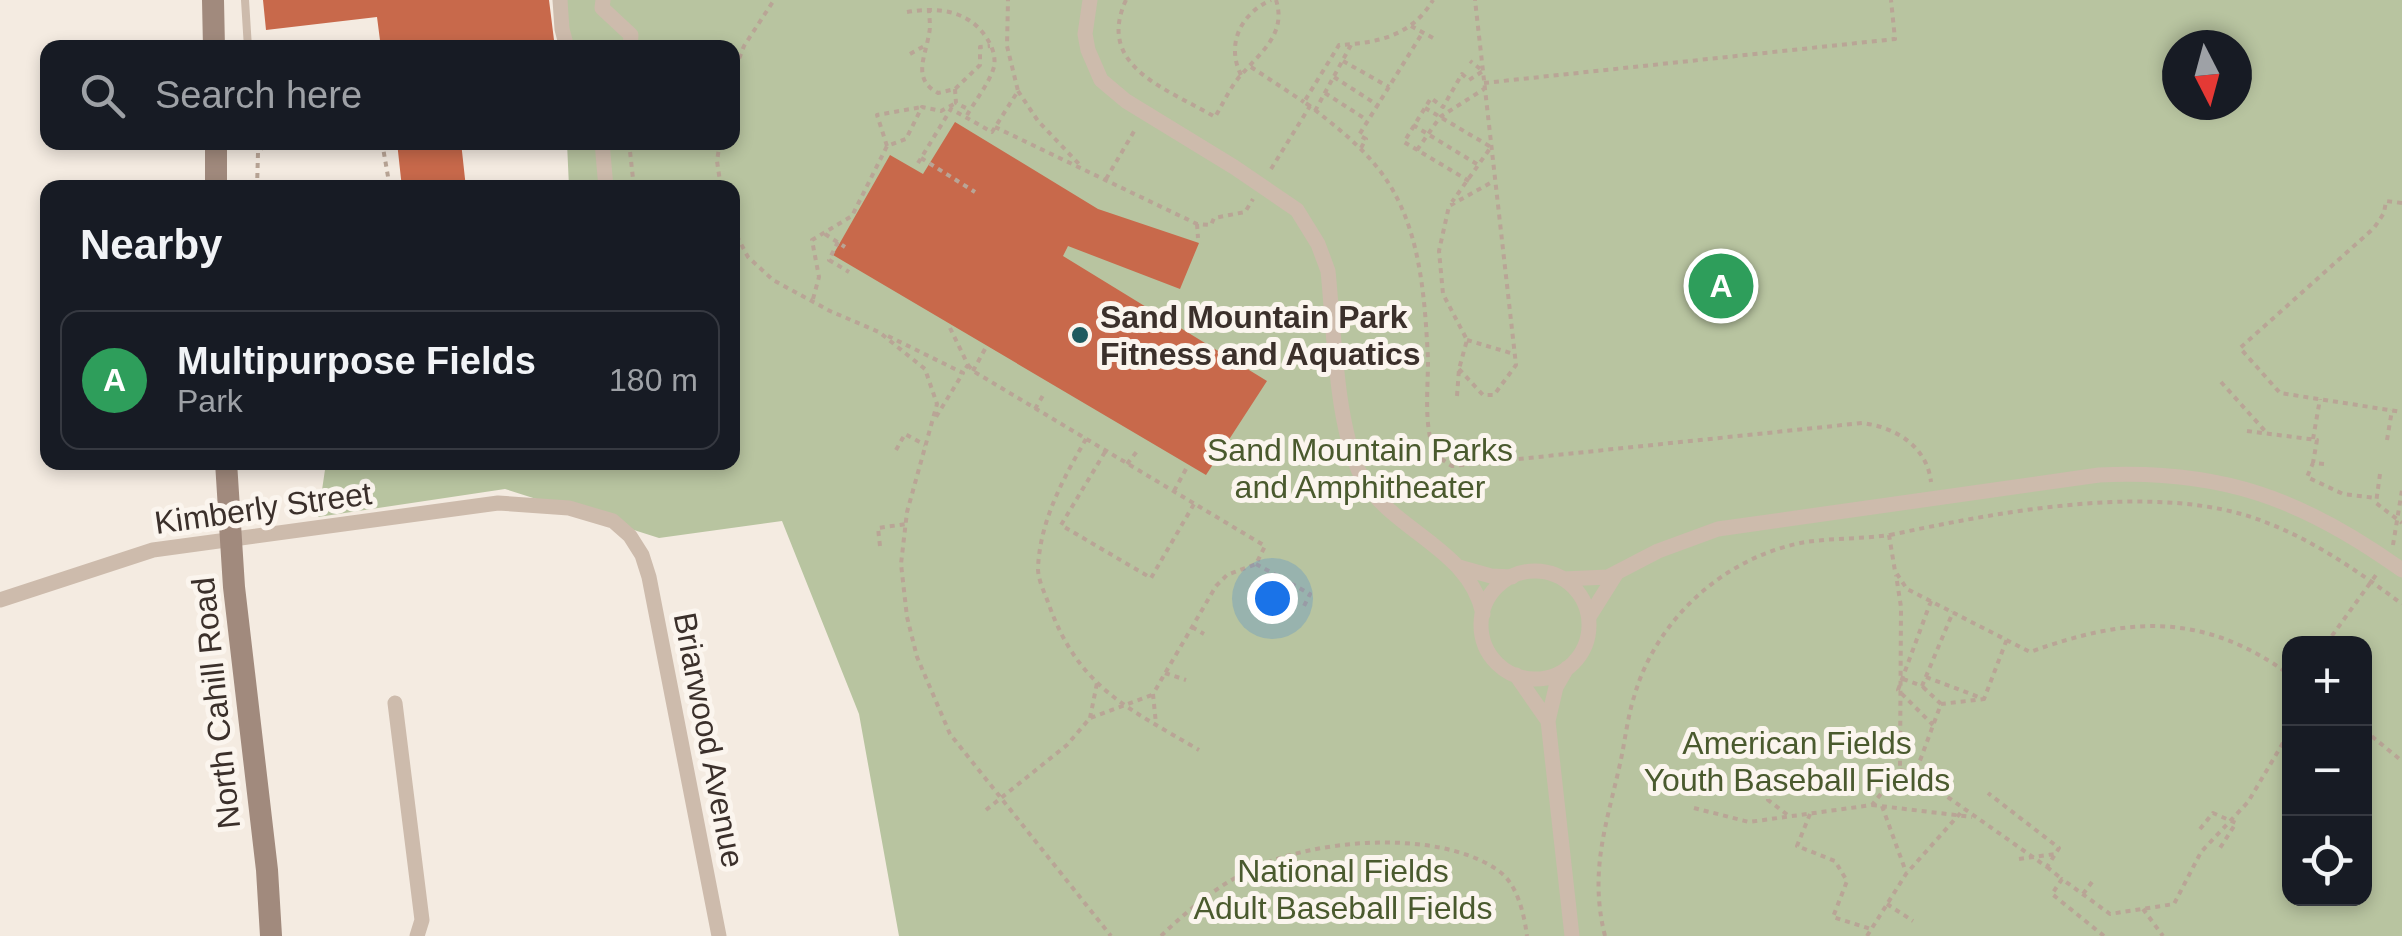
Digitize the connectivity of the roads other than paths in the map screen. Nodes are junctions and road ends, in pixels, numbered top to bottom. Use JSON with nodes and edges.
{"nodes":[{"id":1,"x":213,"y":0,"type":"edge"},
{"id":2,"x":245,"y":0,"type":"edge"},
{"id":3,"x":560,"y":0,"type":"edge"},
{"id":4,"x":602,"y":0,"type":"edge"},
{"id":5,"x":1090,"y":0,"type":"edge"},
{"id":6,"x":214,"y":40,"type":"edge"},
{"id":7,"x":248,"y":40,"type":"edge"},
{"id":8,"x":565,"y":40,"type":"edge"},
{"id":9,"x":631,"y":40,"type":"edge"},
{"id":10,"x":216,"y":150,"type":"edge"},
{"id":11,"x":603,"y":150,"type":"edge"},
{"id":12,"x":216,"y":180,"type":"edge"},
{"id":13,"x":605,"y":180,"type":"edge"},
{"id":14,"x":227,"y":470,"type":"edge"},
{"id":15,"x":231,"y":538,"type":"junction"},
{"id":16,"x":642,"y":555,"type":"joint"},
{"id":17,"x":1460,"y":567,"type":"junction"},
{"id":18,"x":2402,"y":570,"type":"edge"},
{"id":19,"x":1618,"y":572,"type":"junction"},
{"id":20,"x":1512,"y":577,"type":"junction"},
{"id":21,"x":1563,"y":580,"type":"junction"},
{"id":22,"x":0,"y":600,"type":"edge"},
{"id":23,"x":1483,"y":614,"type":"junction"},
{"id":24,"x":1589,"y":617,"type":"junction"},
{"id":25,"x":1567,"y":668,"type":"junction"},
{"id":26,"x":1516,"y":675,"type":"junction"},
{"id":27,"x":395,"y":703,"type":"dead end"},
{"id":28,"x":1548,"y":720,"type":"junction"},
{"id":29,"x":271,"y":936,"type":"edge"},
{"id":30,"x":417,"y":936,"type":"edge"},
{"id":31,"x":719,"y":936,"type":"edge"},
{"id":32,"x":1572,"y":936,"type":"edge"}],
"edges":[{"from":1,"to":6,"type":"street"},
{"from":2,"to":7,"type":"lane"},
{"from":3,"to":8,"type":"street"},
{"from":4,"to":9,"type":"street"},
{"from":5,"to":17,"type":"street"},
{"from":10,"to":12,"type":"street"},
{"from":11,"to":13,"type":"street"},
{"from":14,"to":15,"type":"street","name":"North Cahill Road"},
{"from":15,"to":16,"type":"street","name":"Kimberly Street"},
{"from":15,"to":22,"type":"street","name":"Kimberly Street"},
{"from":15,"to":29,"type":"street","name":"North Cahill Road"},
{"from":16,"to":31,"type":"street","name":"Briarwood Avenue"},
{"from":17,"to":20,"type":"street"},
{"from":17,"to":23,"type":"street"},
{"from":18,"to":19,"type":"street"},
{"from":19,"to":21,"type":"street"},
{"from":19,"to":24,"type":"street"},
{"from":20,"to":21,"type":"street"},
{"from":20,"to":23,"type":"street"},
{"from":21,"to":24,"type":"street"},
{"from":23,"to":26,"type":"street"},
{"from":24,"to":25,"type":"street"},
{"from":25,"to":26,"type":"street"},
{"from":25,"to":28,"type":"street"},
{"from":26,"to":28,"type":"street"},
{"from":27,"to":30,"type":"street"},
{"from":28,"to":32,"type":"street"}]}
